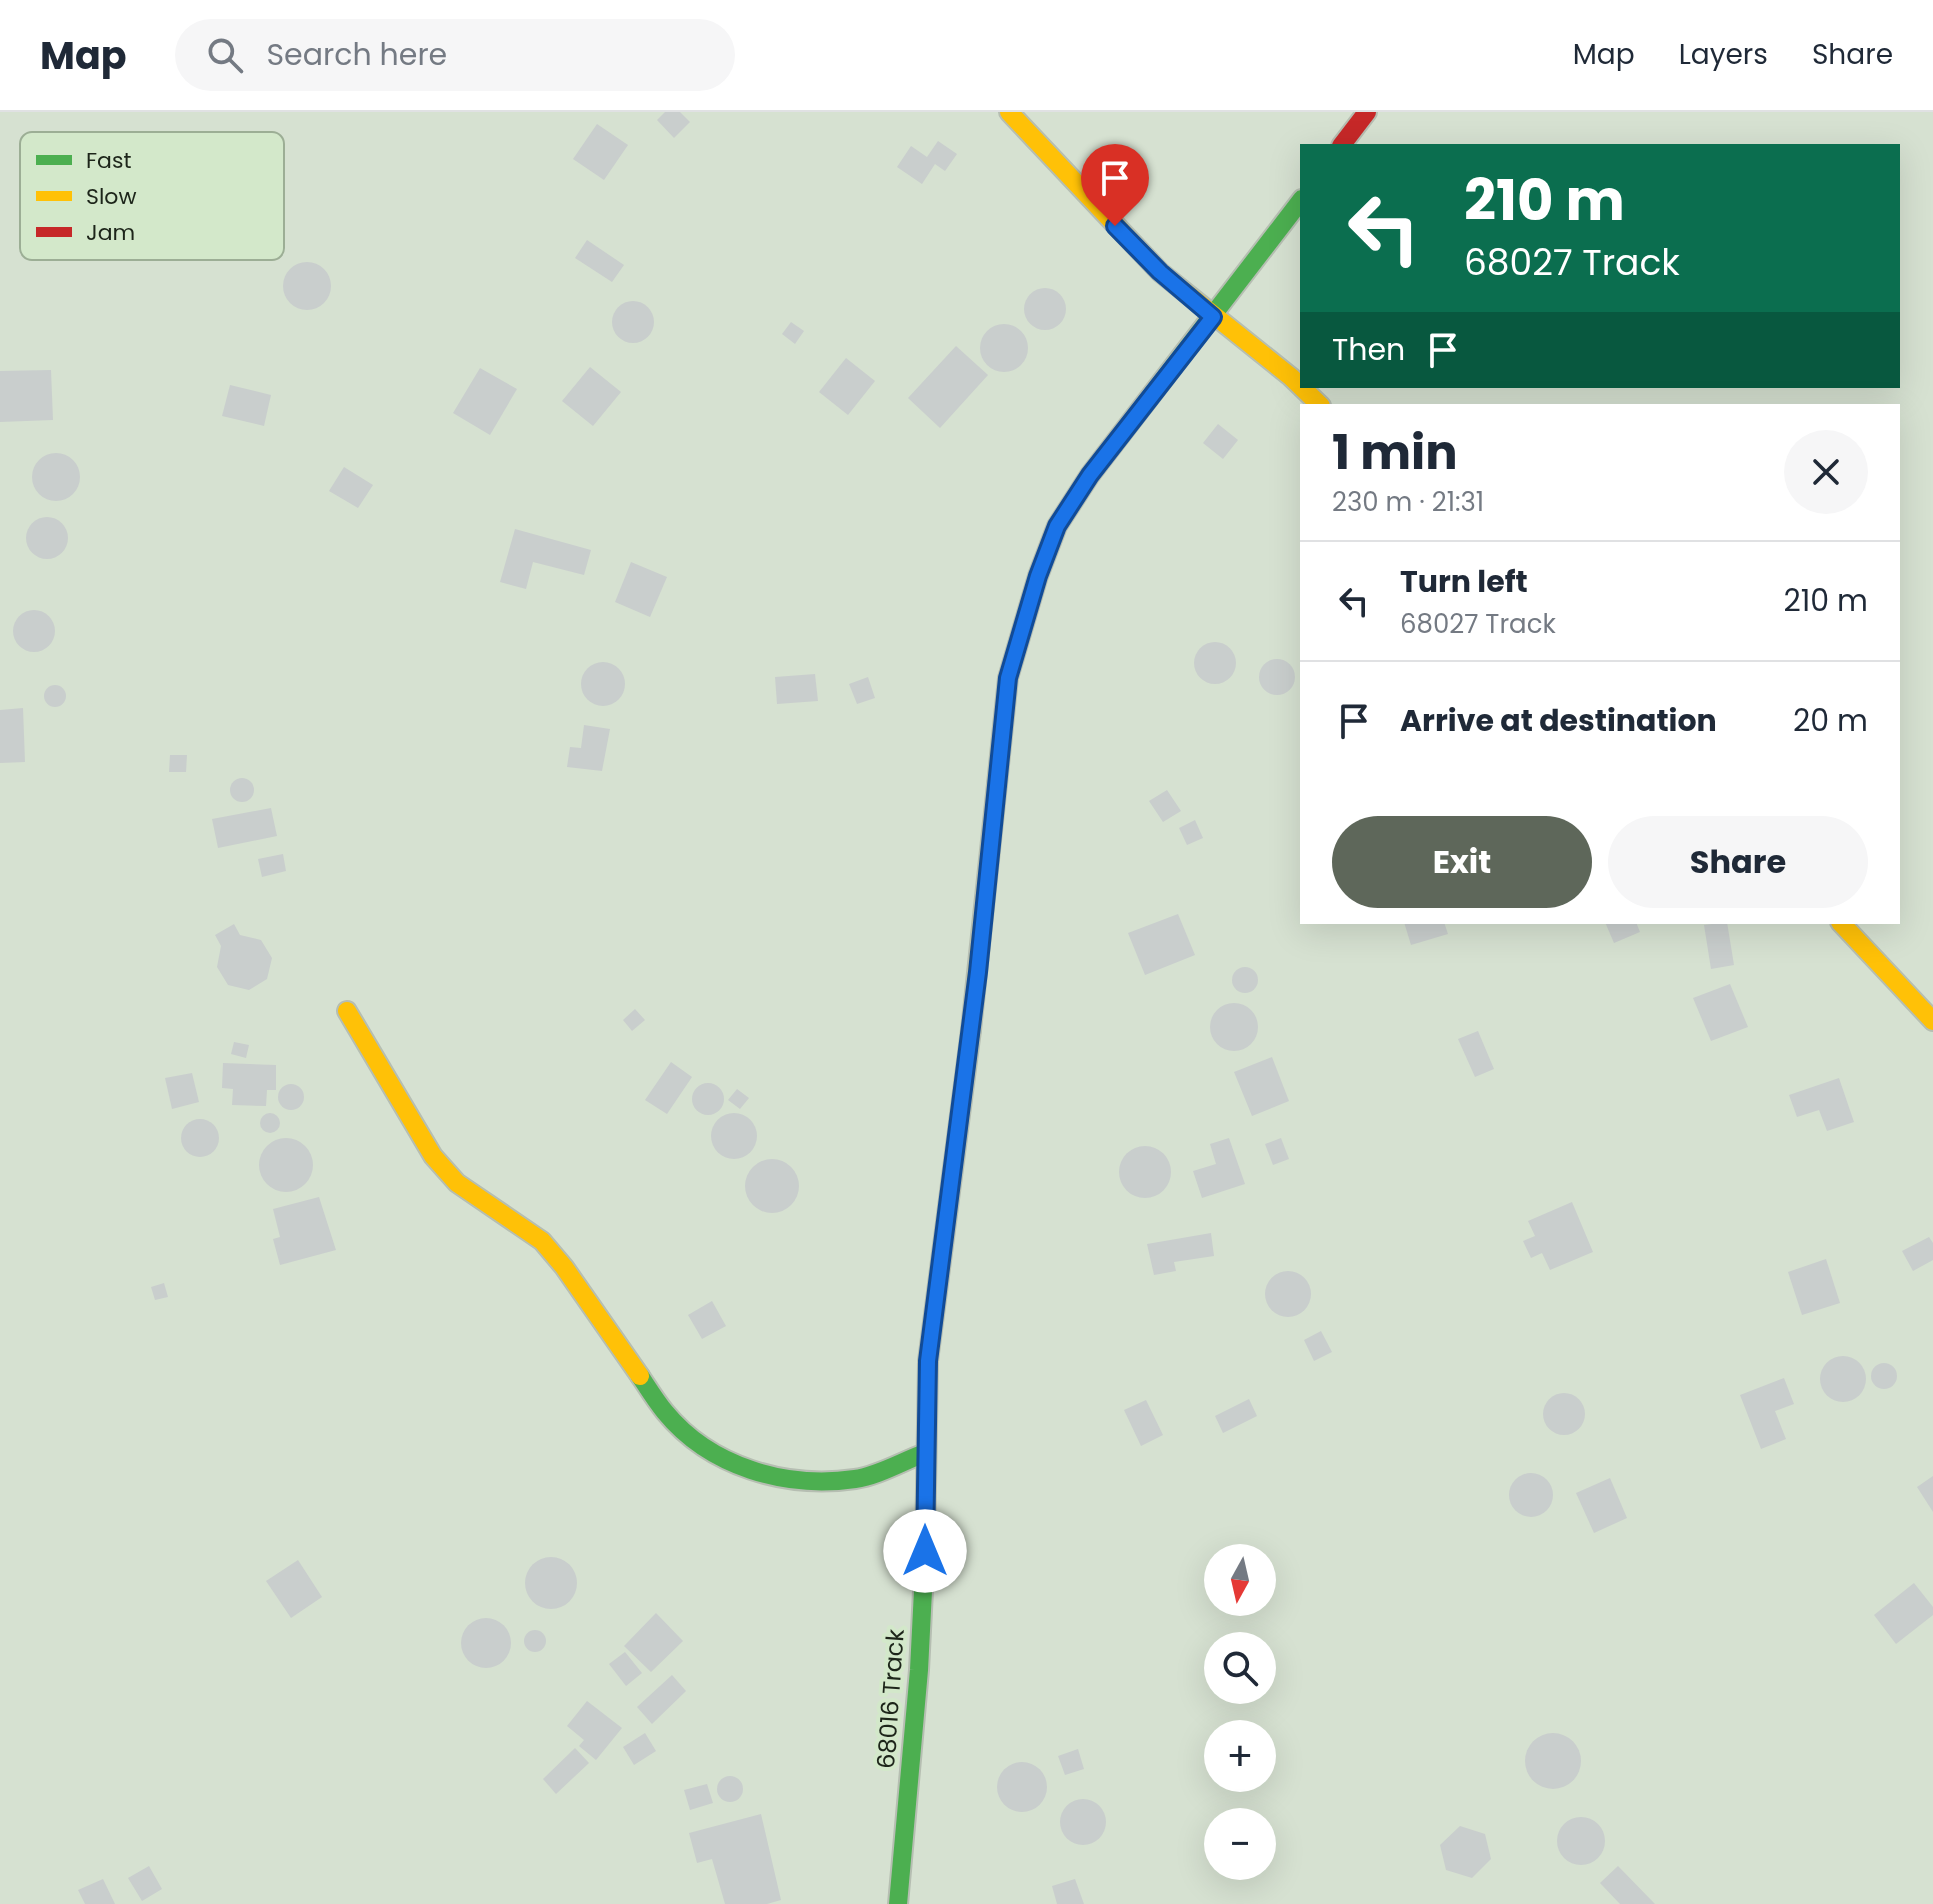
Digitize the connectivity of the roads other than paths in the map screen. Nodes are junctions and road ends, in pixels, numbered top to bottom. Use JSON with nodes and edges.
{"nodes":[{"id":1,"x":1009,"y":112,"type":"edge"},
{"id":2,"x":1367,"y":112,"type":"edge"},
{"id":3,"x":1343,"y":144,"type":"edge"},
{"id":4,"x":1300,"y":202,"type":"edge"},
{"id":5,"x":1213,"y":317,"type":"junction"},
{"id":6,"x":1300,"y":386,"type":"edge"},
{"id":7,"x":1302,"y":388,"type":"edge"},
{"id":8,"x":1319,"y":404,"type":"edge"},
{"id":9,"x":1842,"y":924,"type":"edge"},
{"id":10,"x":347,"y":1011,"type":"dead end"},
{"id":11,"x":1933,"y":1021,"type":"edge"},
{"id":12,"x":925,"y":1453,"type":"junction"},
{"id":13,"x":898,"y":1904,"type":"edge"}],
"edges":[{"from":1,"to":5,"type":"street"},
{"from":2,"to":3,"type":"street"},
{"from":4,"to":5,"type":"street","name":"68016 Track"},
{"from":5,"to":6,"type":"street"},
{"from":5,"to":12,"type":"street","name":"68016 Track"},
{"from":7,"to":8,"type":"street"},
{"from":9,"to":11,"type":"street"},
{"from":10,"to":12,"type":"street"},
{"from":12,"to":13,"type":"street","name":"68016 Track"}]}
